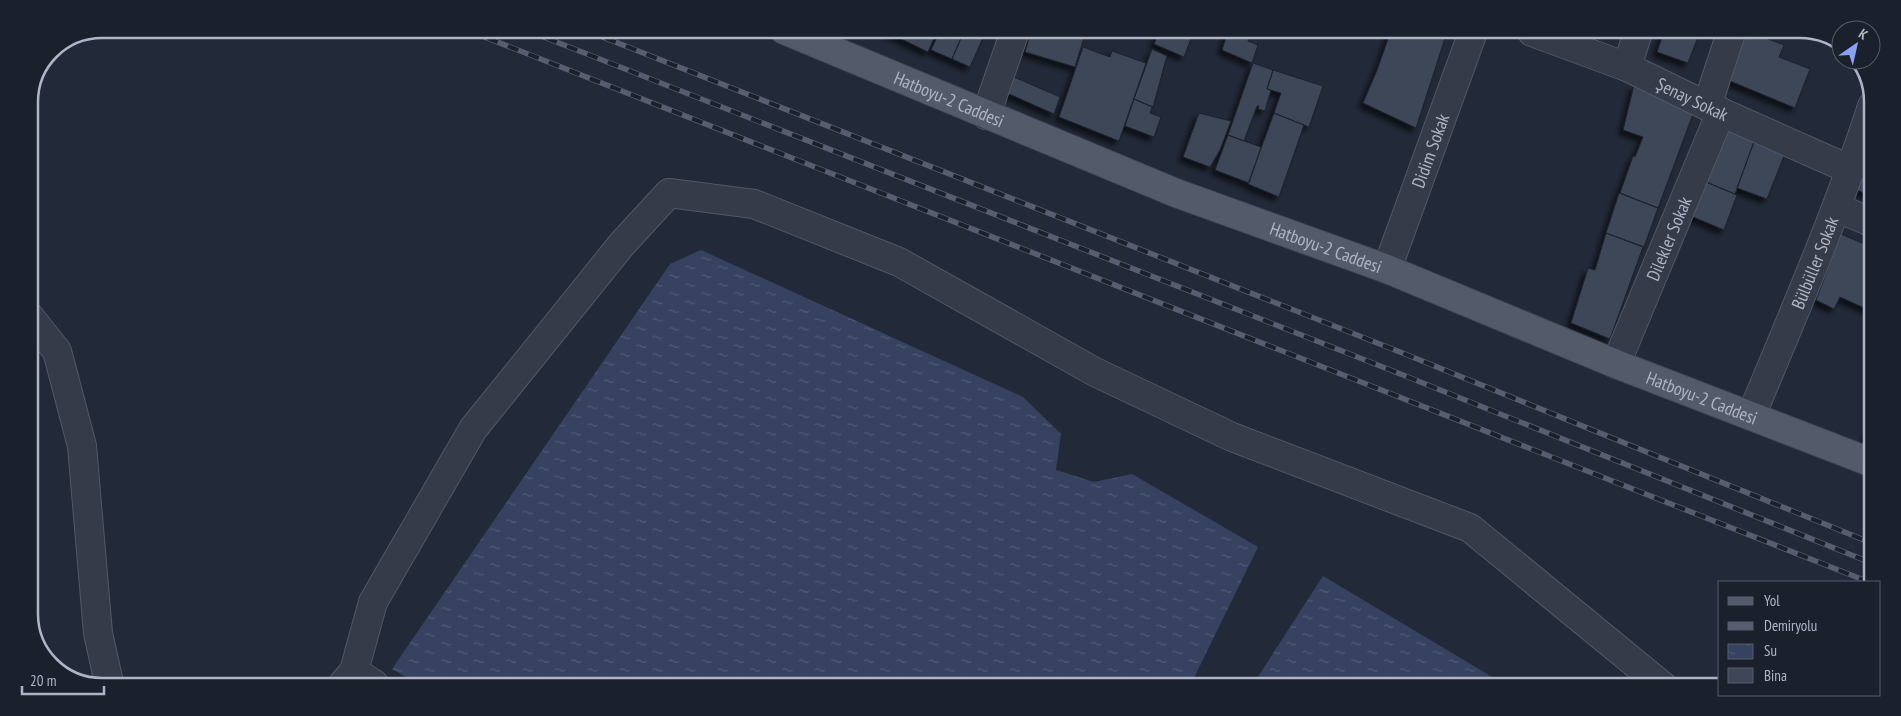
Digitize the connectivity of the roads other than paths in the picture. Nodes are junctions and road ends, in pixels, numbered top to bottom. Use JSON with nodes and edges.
{"nodes":[{"id":1,"x":823,"y":38,"type":"edge"},
{"id":2,"x":1013,"y":38,"type":"edge"},
{"id":3,"x":1471,"y":38,"type":"edge"},
{"id":4,"x":1548,"y":38,"type":"edge"},
{"id":5,"x":1636,"y":38,"type":"edge"},
{"id":6,"x":1730,"y":38,"type":"edge"},
{"id":7,"x":1628,"y":67,"type":"junction"},
{"id":8,"x":1714,"y":109,"type":"junction"},
{"id":9,"x":986,"y":115,"type":"junction"},
{"id":10,"x":1863,"y":133,"type":"edge"},
{"id":11,"x":1851,"y":170,"type":"junction"},
{"id":12,"x":1837,"y":208,"type":"junction"},
{"id":13,"x":1863,"y":219,"type":"edge"},
{"id":14,"x":1387,"y":270,"type":"junction"},
{"id":15,"x":38,"y":327,"type":"edge"},
{"id":16,"x":1616,"y":364,"type":"junction"},
{"id":17,"x":1751,"y":416,"type":"junction"},
{"id":18,"x":1864,"y":460,"type":"edge"},
{"id":19,"x":108,"y":678,"type":"edge"},
{"id":20,"x":357,"y":678,"type":"edge"},
{"id":21,"x":1653,"y":678,"type":"edge"}],
"edges":[{"from":1,"to":9,"type":"main road","name":"Hatboyu-2 Caddesi"},
{"from":2,"to":9,"type":"street"},
{"from":3,"to":14,"type":"street","name":"Didim Sokak"},
{"from":4,"to":7,"type":"street","name":"Şenay Sokak"},
{"from":5,"to":7,"type":"street"},
{"from":6,"to":8,"type":"street","name":"Dilekler Sokak"},
{"from":7,"to":8,"type":"street","name":"Şenay Sokak"},
{"from":8,"to":11,"type":"street","name":"Şenay Sokak"},
{"from":8,"to":16,"type":"street","name":"Dilekler Sokak"},
{"from":9,"to":14,"type":"main road","name":"Hatboyu-2 Caddesi"},
{"from":10,"to":11,"type":"street","name":"Bülbüller Sokak"},
{"from":11,"to":12,"type":"street","name":"Bülbüller Sokak"},
{"from":12,"to":13,"type":"street"},
{"from":12,"to":17,"type":"street","name":"Bülbüller Sokak"},
{"from":14,"to":16,"type":"main road","name":"Hatboyu-2 Caddesi"},
{"from":15,"to":19,"type":"street"},
{"from":16,"to":17,"type":"main road","name":"Hatboyu-2 Caddesi"},
{"from":17,"to":18,"type":"main road","name":"Hatboyu-2 Caddesi"},
{"from":20,"to":21,"type":"street"}]}
